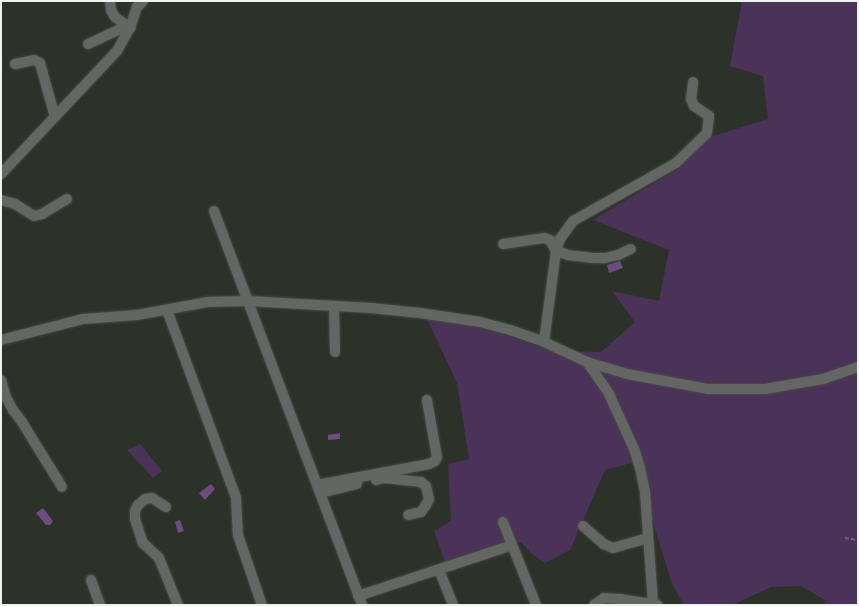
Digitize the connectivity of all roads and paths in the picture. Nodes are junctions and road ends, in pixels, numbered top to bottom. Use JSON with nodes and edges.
{"nodes":[{"id":1,"x":110,"y":1,"type":"edge"},
{"id":2,"x":143,"y":1,"type":"edge"},
{"id":3,"x":129,"y":27,"type":"junction"},
{"id":4,"x":88,"y":44,"type":"dead end"},
{"id":5,"x":15,"y":64,"type":"dead end"},
{"id":6,"x":693,"y":82,"type":"dead end"},
{"id":7,"x":55,"y":117,"type":"junction"},
{"id":8,"x":1,"y":174,"type":"edge"},
{"id":9,"x":66,"y":199,"type":"dead end"},
{"id":10,"x":1,"y":200,"type":"edge"},
{"id":11,"x":214,"y":211,"type":"dead end"},
{"id":12,"x":503,"y":244,"type":"dead end"},
{"id":13,"x":631,"y":249,"type":"dead end"},
{"id":14,"x":556,"y":251,"type":"junction"},
{"id":15,"x":248,"y":301,"type":"junction"},
{"id":16,"x":334,"y":307,"type":"junction"},
{"id":17,"x":167,"y":310,"type":"junction"},
{"id":18,"x":1,"y":340,"type":"edge"},
{"id":19,"x":544,"y":342,"type":"junction"},
{"id":20,"x":335,"y":352,"type":"dead end"},
{"id":21,"x":587,"y":362,"type":"junction"},
{"id":22,"x":858,"y":367,"type":"edge"},
{"id":23,"x":1,"y":380,"type":"edge"},
{"id":24,"x":427,"y":400,"type":"dead end"},
{"id":25,"x":62,"y":487,"type":"dead end"},
{"id":26,"x":318,"y":489,"type":"junction"},
{"id":27,"x":166,"y":506,"type":"dead end"},
{"id":28,"x":408,"y":515,"type":"dead end"},
{"id":29,"x":503,"y":522,"type":"dead end"},
{"id":30,"x":583,"y":526,"type":"dead end"},
{"id":31,"x":648,"y":538,"type":"junction"},
{"id":32,"x":845,"y":538,"type":"dead end"},
{"id":33,"x":858,"y":540,"type":"edge"},
{"id":34,"x":512,"y":545,"type":"junction"},
{"id":35,"x":439,"y":570,"type":"junction"},
{"id":36,"x":91,"y":580,"type":"dead end"},
{"id":37,"x":360,"y":601,"type":"edge"},
{"id":38,"x":656,"y":604,"type":"edge"},
{"id":39,"x":100,"y":605,"type":"edge"},
{"id":40,"x":178,"y":605,"type":"edge"},
{"id":41,"x":262,"y":605,"type":"edge"},
{"id":42,"x":453,"y":605,"type":"edge"},
{"id":43,"x":536,"y":605,"type":"edge"},
{"id":44,"x":594,"y":605,"type":"edge"}],
"edges":[{"from":1,"to":3,"type":"street"},
{"from":2,"to":3,"type":"street"},
{"from":3,"to":4,"type":"street"},
{"from":3,"to":7,"type":"street"},
{"from":5,"to":7,"type":"street"},
{"from":6,"to":14,"type":"street"},
{"from":7,"to":8,"type":"street"},
{"from":9,"to":10,"type":"street"},
{"from":11,"to":15,"type":"street"},
{"from":12,"to":14,"type":"street"},
{"from":13,"to":14,"type":"street"},
{"from":14,"to":19,"type":"street"},
{"from":15,"to":16,"type":"street"},
{"from":15,"to":17,"type":"street"},
{"from":15,"to":26,"type":"street"},
{"from":16,"to":19,"type":"street"},
{"from":16,"to":20,"type":"street"},
{"from":17,"to":18,"type":"street"},
{"from":17,"to":41,"type":"street"},
{"from":19,"to":21,"type":"street"},
{"from":21,"to":22,"type":"street"},
{"from":21,"to":31,"type":"street"},
{"from":23,"to":25,"type":"street"},
{"from":24,"to":26,"type":"street"},
{"from":26,"to":28,"type":"street"},
{"from":26,"to":37,"type":"street"},
{"from":27,"to":40,"type":"street"},
{"from":29,"to":34,"type":"street"},
{"from":30,"to":31,"type":"street"},
{"from":31,"to":38,"type":"street"},
{"from":32,"to":33,"type":"path"},
{"from":34,"to":35,"type":"street"},
{"from":34,"to":43,"type":"street"},
{"from":35,"to":37,"type":"street"},
{"from":35,"to":42,"type":"street"},
{"from":36,"to":39,"type":"street"},
{"from":38,"to":44,"type":"street"}]}
